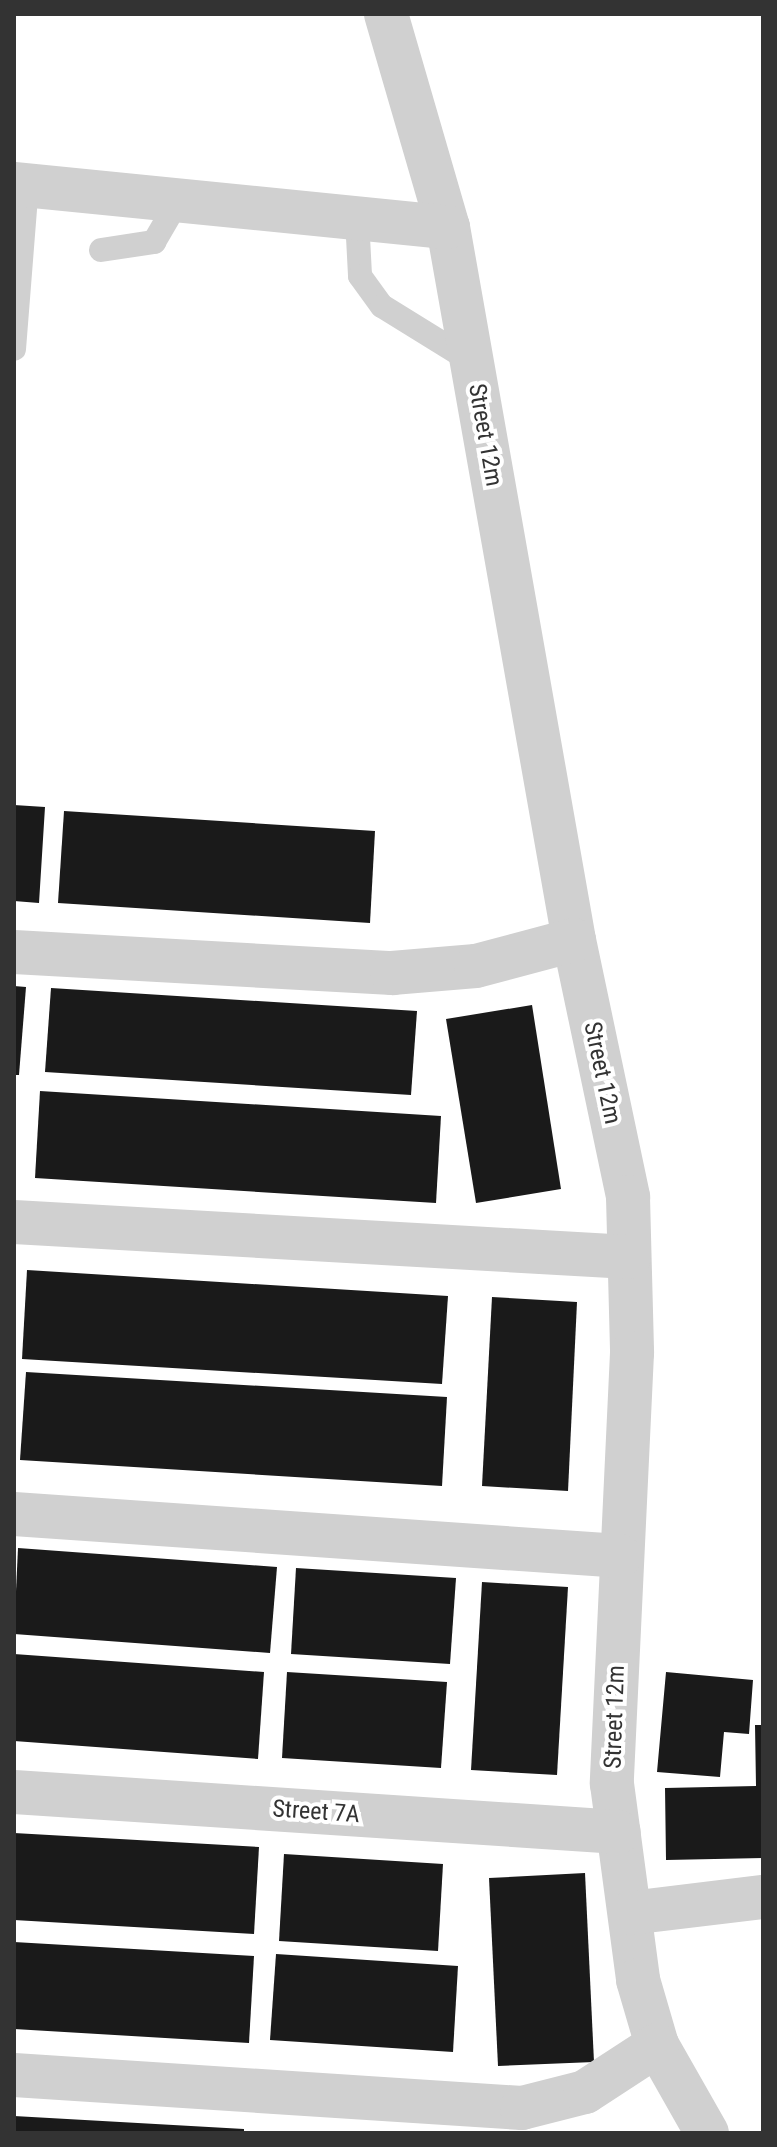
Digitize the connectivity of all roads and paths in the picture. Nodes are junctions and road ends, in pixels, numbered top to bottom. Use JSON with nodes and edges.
{"nodes":[{"id":1,"x":386,"y":14,"type":"edge"},
{"id":2,"x":21,"y":185,"type":"edge"},
{"id":3,"x":178,"y":201,"type":"junction"},
{"id":4,"x":357,"y":218,"type":"junction"},
{"id":5,"x":448,"y":227,"type":"junction"},
{"id":6,"x":101,"y":250,"type":"dead end"},
{"id":7,"x":14,"y":349,"type":"edge"},
{"id":8,"x":471,"y":361,"type":"junction"},
{"id":9,"x":574,"y":940,"type":"junction"},
{"id":10,"x":14,"y":952,"type":"edge"},
{"id":11,"x":14,"y":1222,"type":"edge"},
{"id":12,"x":629,"y":1257,"type":"junction"},
{"id":13,"x":14,"y":1514,"type":"edge"},
{"id":14,"x":620,"y":1556,"type":"junction"},
{"id":15,"x":14,"y":1792,"type":"edge"},
{"id":16,"x":619,"y":1832,"type":"junction"},
{"id":17,"x":763,"y":1897,"type":"edge"},
{"id":18,"x":630,"y":1913,"type":"junction"},
{"id":19,"x":657,"y":2045,"type":"junction"},
{"id":20,"x":14,"y":2075,"type":"edge"},
{"id":21,"x":707,"y":2133,"type":"edge"}],
"edges":[{"from":1,"to":5,"type":"street","name":"Street 12m"},
{"from":2,"to":3,"type":"street"},
{"from":2,"to":7,"type":"lane"},
{"from":3,"to":4,"type":"street"},
{"from":3,"to":6,"type":"lane"},
{"from":4,"to":5,"type":"street"},
{"from":4,"to":8,"type":"lane"},
{"from":5,"to":8,"type":"street","name":"Street 12m"},
{"from":8,"to":9,"type":"street","name":"Street 12m"},
{"from":9,"to":10,"type":"street"},
{"from":9,"to":12,"type":"street","name":"Street 12m"},
{"from":11,"to":12,"type":"street"},
{"from":12,"to":14,"type":"street","name":"Street 12m"},
{"from":13,"to":14,"type":"street"},
{"from":14,"to":16,"type":"street","name":"Street 12m"},
{"from":15,"to":16,"type":"street","name":"Street 7A"},
{"from":16,"to":18,"type":"street","name":"Street 12m"},
{"from":17,"to":18,"type":"street"},
{"from":18,"to":19,"type":"street","name":"Street 12m"},
{"from":19,"to":20,"type":"street"},
{"from":19,"to":21,"type":"street","name":"Street 12m"}]}
